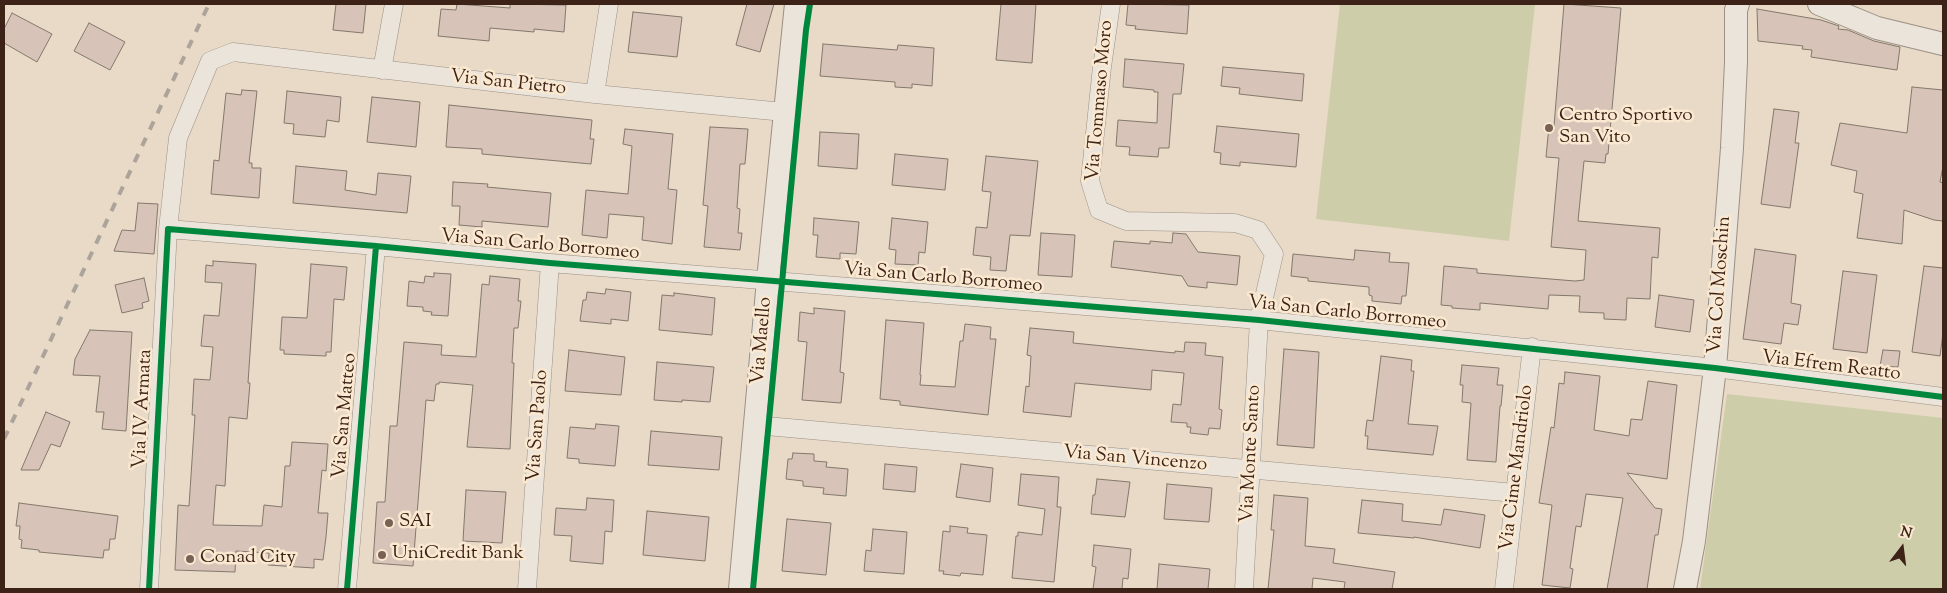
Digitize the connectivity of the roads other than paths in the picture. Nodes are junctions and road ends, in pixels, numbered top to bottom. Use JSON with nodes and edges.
{"nodes":[{"id":1,"x":394,"y":4,"type":"edge"},
{"id":2,"x":609,"y":4,"type":"edge"},
{"id":3,"x":796,"y":4,"type":"edge"},
{"id":4,"x":1111,"y":4,"type":"edge"},
{"id":5,"x":1819,"y":4,"type":"edge"},
{"id":6,"x":1736,"y":6,"type":"edge"},
{"id":7,"x":1943,"y":44,"type":"edge"},
{"id":8,"x":233,"y":52,"type":"joint"},
{"id":9,"x":382,"y":70,"type":"junction"},
{"id":10,"x":594,"y":94,"type":"junction"},
{"id":11,"x":784,"y":112,"type":"junction"},
{"id":12,"x":168,"y":230,"type":"junction"},
{"id":13,"x":376,"y":246,"type":"junction"},
{"id":14,"x":550,"y":263,"type":"junction"},
{"id":15,"x":768,"y":280,"type":"junction"},
{"id":16,"x":1259,"y":320,"type":"junction"},
{"id":17,"x":1532,"y":348,"type":"junction"},
{"id":18,"x":1715,"y":368,"type":"junction"},
{"id":19,"x":1943,"y":397,"type":"edge"},
{"id":20,"x":755,"y":425,"type":"junction"},
{"id":21,"x":1252,"y":470,"type":"junction"},
{"id":22,"x":1515,"y":493,"type":"junction"},
{"id":23,"x":150,"y":589,"type":"edge"},
{"id":24,"x":347,"y":589,"type":"edge"},
{"id":25,"x":527,"y":589,"type":"edge"},
{"id":26,"x":740,"y":589,"type":"edge"},
{"id":27,"x":1244,"y":589,"type":"edge"},
{"id":28,"x":1504,"y":589,"type":"edge"},
{"id":29,"x":1685,"y":589,"type":"edge"}],
"edges":[{"from":1,"to":9,"type":"street"},
{"from":2,"to":10,"type":"street"},
{"from":3,"to":11,"type":"street","name":"Via Maello"},
{"from":4,"to":16,"type":"street","name":"Via Tommaso Moro"},
{"from":5,"to":7,"type":"street"},
{"from":6,"to":18,"type":"street","name":"Via Col Moschin"},
{"from":8,"to":9,"type":"street","name":"Via San Pietro"},
{"from":8,"to":12,"type":"street","name":"Via IV Armata"},
{"from":9,"to":10,"type":"street","name":"Via San Pietro"},
{"from":10,"to":11,"type":"street","name":"Via San Pietro"},
{"from":11,"to":15,"type":"street","name":"Via Maello"},
{"from":12,"to":13,"type":"street","name":"Via San Carlo Borromeo"},
{"from":12,"to":23,"type":"street","name":"Via IV Armata"},
{"from":13,"to":14,"type":"street","name":"Via San Carlo Borromeo"},
{"from":13,"to":24,"type":"street","name":"Via San Matteo"},
{"from":14,"to":15,"type":"street","name":"Via San Carlo Borromeo"},
{"from":14,"to":25,"type":"street","name":"Via San Paolo"},
{"from":15,"to":16,"type":"street","name":"Via San Carlo Borromeo"},
{"from":15,"to":20,"type":"street","name":"Via Maello"},
{"from":16,"to":17,"type":"street","name":"Via San Carlo Borromeo"},
{"from":16,"to":21,"type":"street","name":"Via Monte Santo"},
{"from":17,"to":18,"type":"street","name":"Via San Carlo Borromeo"},
{"from":17,"to":22,"type":"street","name":"Via Cime Mandriolo"},
{"from":18,"to":19,"type":"street","name":"Via Efrem Reatto"},
{"from":18,"to":29,"type":"street","name":"Via Col Moschin"},
{"from":20,"to":21,"type":"street","name":"Via San Vincenzo"},
{"from":20,"to":26,"type":"street","name":"Via Maello"},
{"from":21,"to":22,"type":"street","name":"Via San Vincenzo"},
{"from":21,"to":27,"type":"street","name":"Via Monte Santo"},
{"from":22,"to":28,"type":"street","name":"Via Cime Mandriolo"}]}
